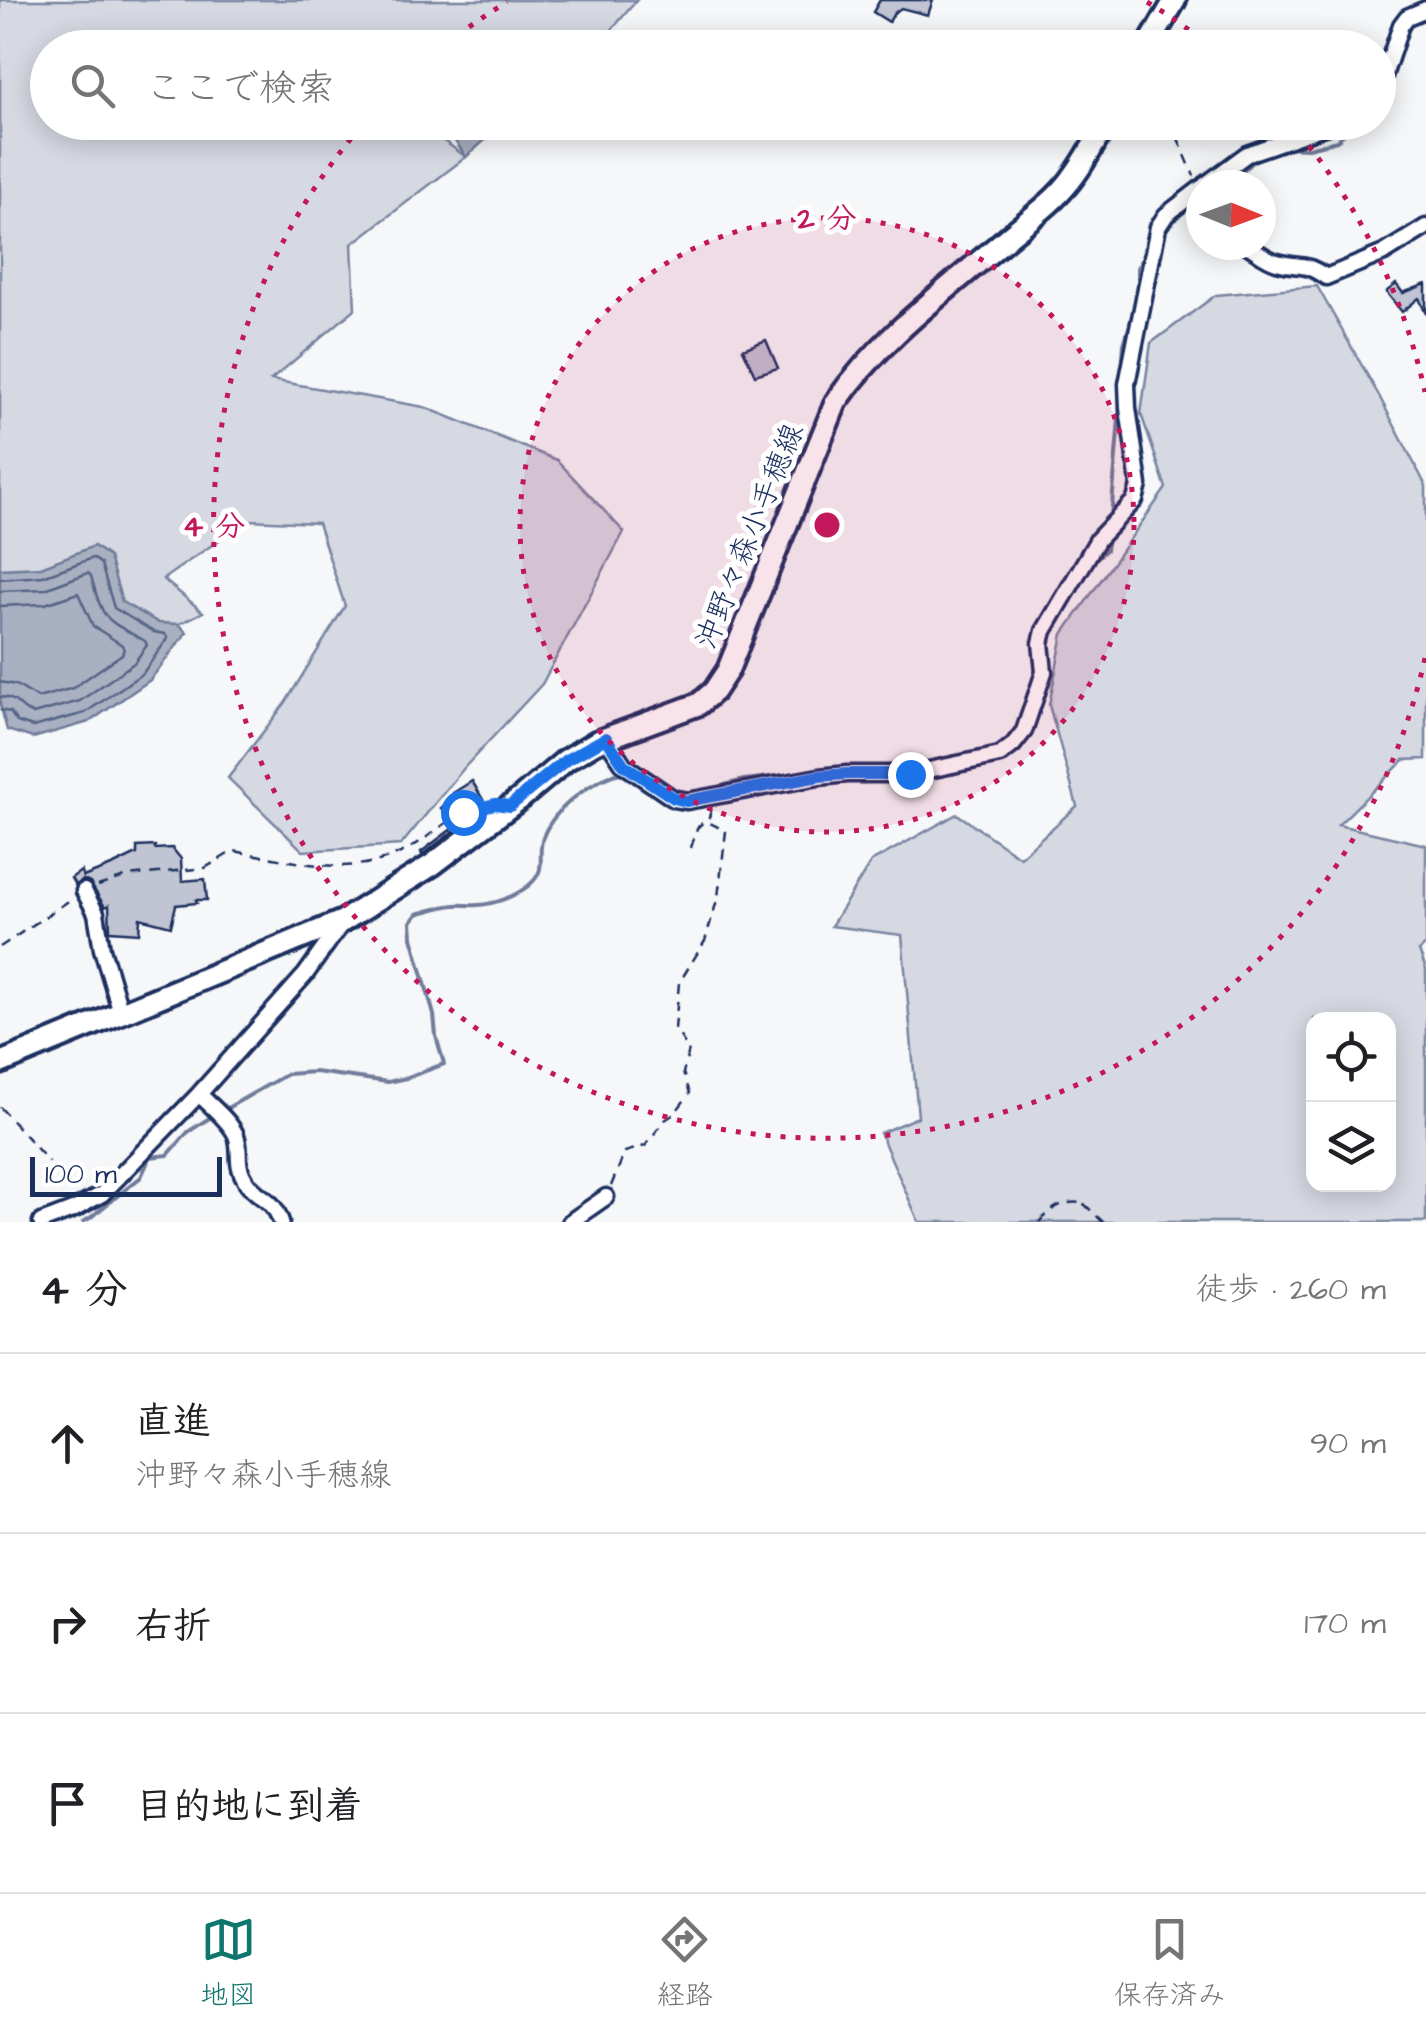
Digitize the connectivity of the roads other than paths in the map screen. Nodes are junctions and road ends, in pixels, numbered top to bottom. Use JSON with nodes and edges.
{"nodes":[{"id":1,"x":1174,"y":0,"type":"edge"},
{"id":2,"x":1426,"y":8,"type":"edge"},
{"id":3,"x":1157,"y":30,"type":"edge"},
{"id":4,"x":1396,"y":40,"type":"edge"},
{"id":5,"x":1097,"y":140,"type":"edge"},
{"id":6,"x":1287,"y":140,"type":"edge"},
{"id":7,"x":1226,"y":170,"type":"edge"},
{"id":8,"x":1186,"y":201,"type":"edge"},
{"id":9,"x":1426,"y":227,"type":"edge"},
{"id":10,"x":1272,"y":260,"type":"edge"},
{"id":11,"x":606,"y":738,"type":"junction"},
{"id":12,"x":84,"y":891,"type":"road end"},
{"id":13,"x":343,"y":921,"type":"junction"},
{"id":14,"x":121,"y":1013,"type":"junction"},
{"id":15,"x":0,"y":1062,"type":"edge"},
{"id":16,"x":199,"y":1094,"type":"junction"},
{"id":17,"x":606,"y":1197,"type":"road end"},
{"id":18,"x":41,"y":1222,"type":"edge"},
{"id":19,"x":280,"y":1222,"type":"edge"},
{"id":20,"x":570,"y":1222,"type":"edge"}],
"edges":[{"from":1,"to":3,"type":"main road"},
{"from":2,"to":4,"type":"street"},
{"from":5,"to":11,"type":"main road","name":"沖野々森小手穂線"},
{"from":6,"to":7,"type":"street"},
{"from":8,"to":11,"type":"street"},
{"from":9,"to":10,"type":"street"},
{"from":11,"to":13,"type":"main road","name":"沖野々森小手穂線"},
{"from":12,"to":14,"type":"street"},
{"from":13,"to":14,"type":"main road","name":"沖野々森小手穂線"},
{"from":13,"to":16,"type":"street"},
{"from":14,"to":15,"type":"main road","name":"沖野々森小手穂線"},
{"from":16,"to":18,"type":"street"},
{"from":16,"to":19,"type":"street"},
{"from":17,"to":20,"type":"street"}]}
